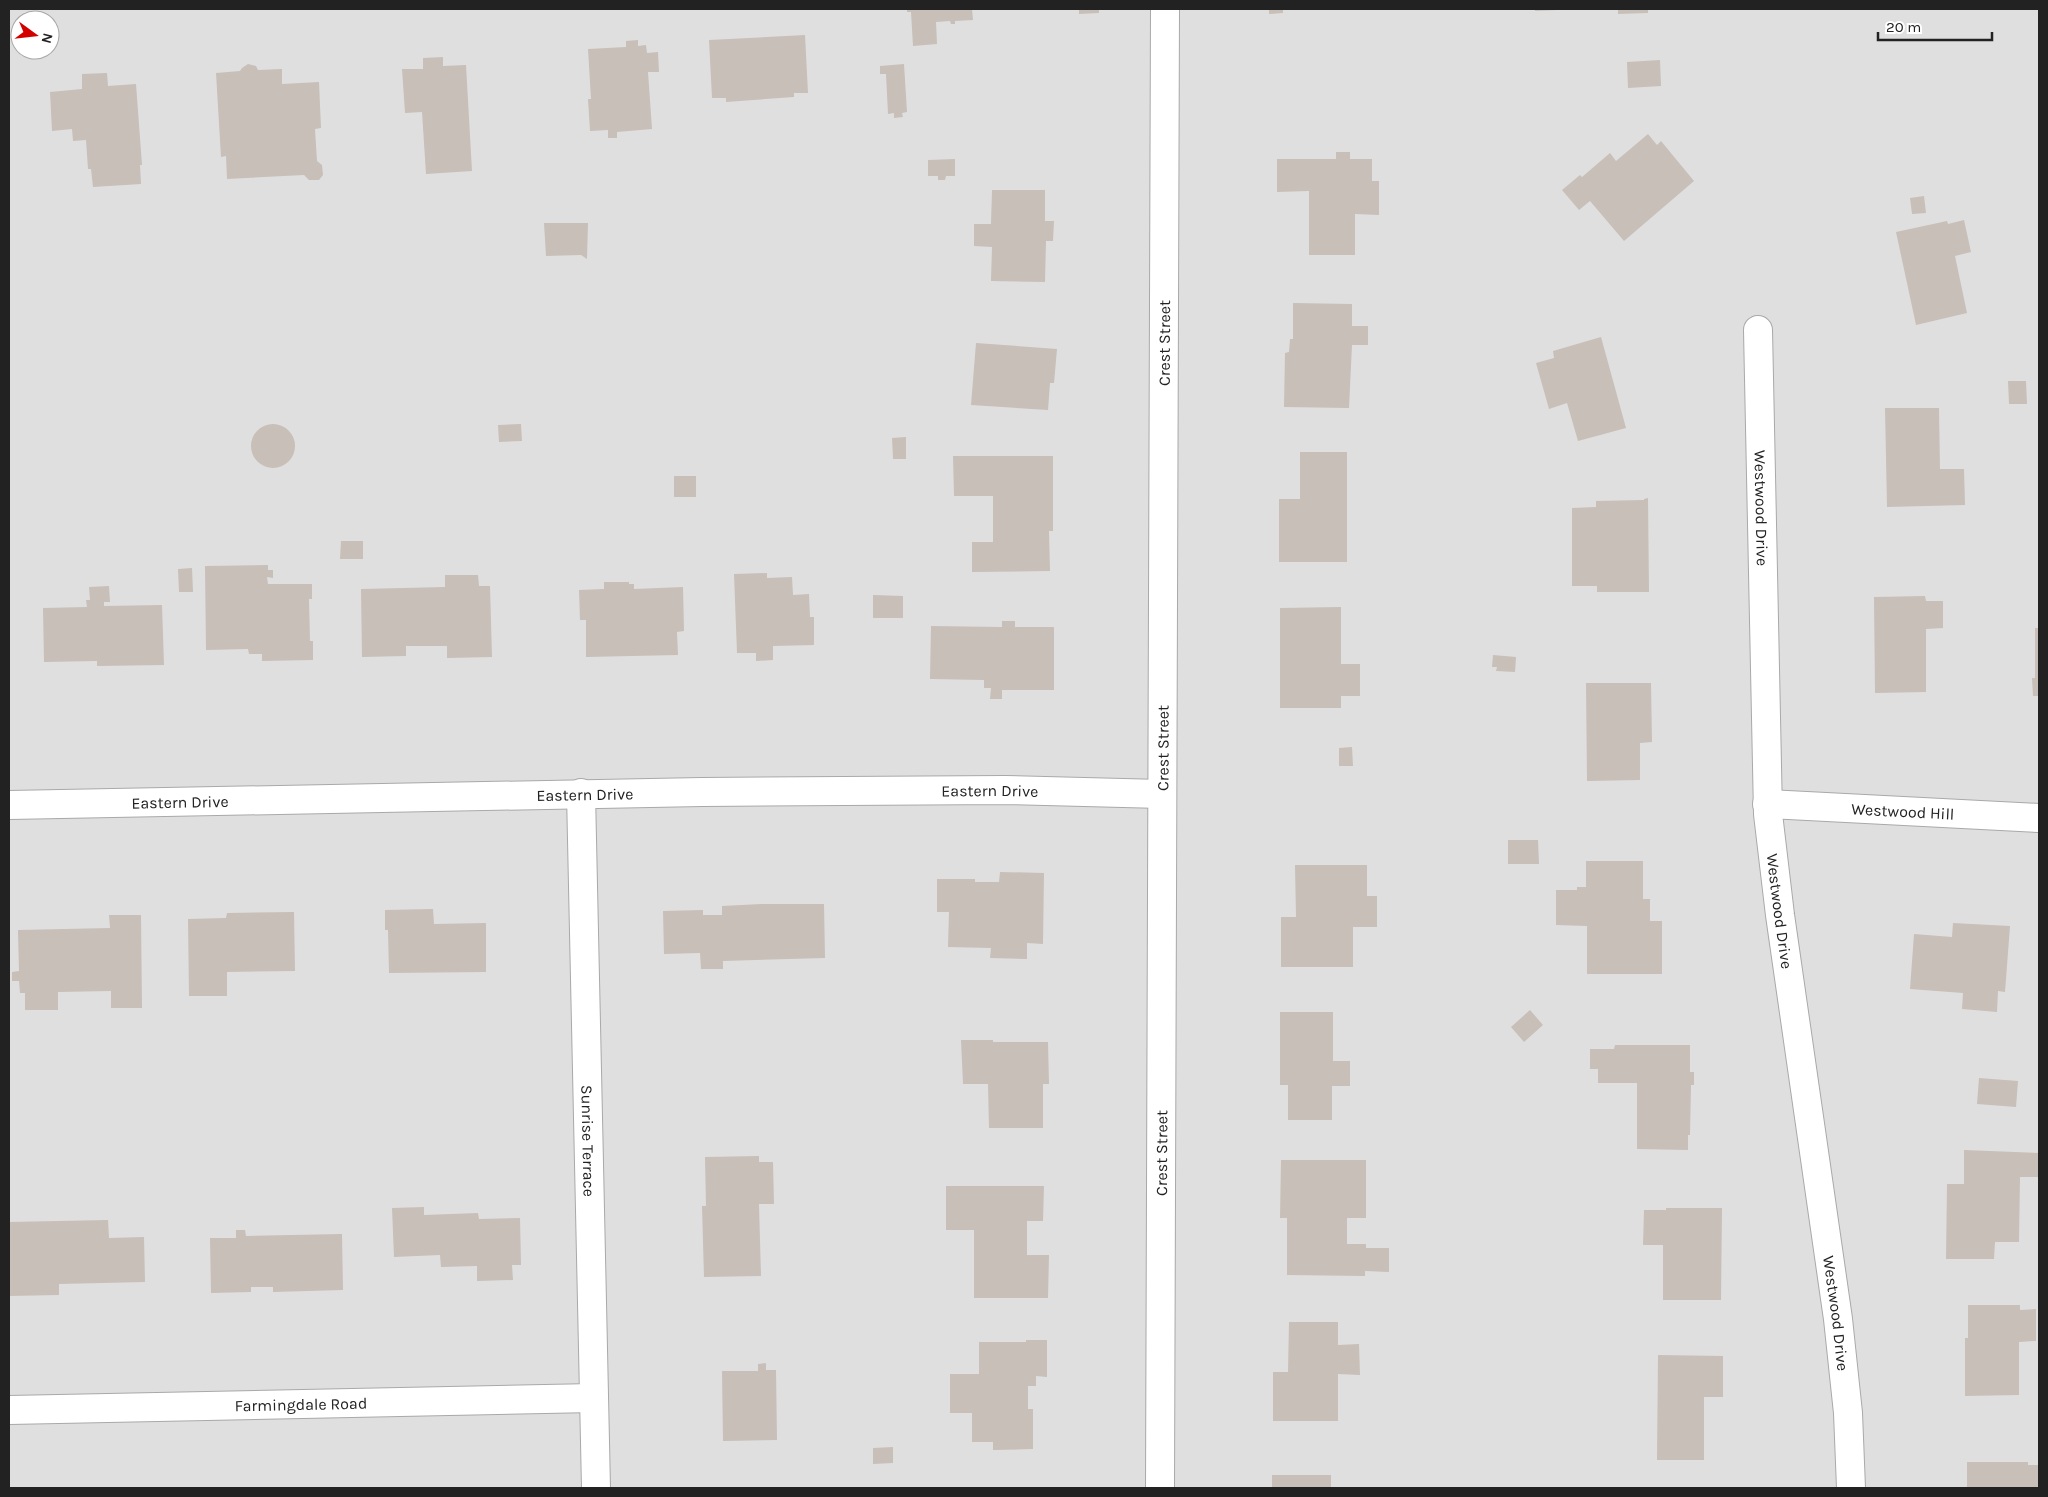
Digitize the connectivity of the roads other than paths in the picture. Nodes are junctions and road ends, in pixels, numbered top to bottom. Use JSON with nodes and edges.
{"nodes":[{"id":1,"x":1165,"y":9,"type":"edge"},
{"id":2,"x":1758,"y":330,"type":"dead end"},
{"id":3,"x":581,"y":794,"type":"junction"},
{"id":4,"x":1162,"y":794,"type":"junction"},
{"id":5,"x":1767,"y":804,"type":"junction"},
{"id":6,"x":9,"y":805,"type":"edge"},
{"id":7,"x":2039,"y":818,"type":"edge"},
{"id":8,"x":594,"y":1398,"type":"junction"},
{"id":9,"x":9,"y":1410,"type":"edge"},
{"id":10,"x":596,"y":1488,"type":"edge"},
{"id":11,"x":1160,"y":1488,"type":"edge"},
{"id":12,"x":1851,"y":1488,"type":"edge"}],
"edges":[{"from":1,"to":4,"type":"street","name":"Crest Street"},
{"from":2,"to":5,"type":"street","name":"Westwood Drive"},
{"from":3,"to":4,"type":"street","name":"Eastern Drive"},
{"from":3,"to":6,"type":"street","name":"Eastern Drive"},
{"from":3,"to":8,"type":"street","name":"Sunrise Terrace"},
{"from":4,"to":11,"type":"street","name":"Crest Street"},
{"from":5,"to":7,"type":"street","name":"Westwood Hill"},
{"from":5,"to":12,"type":"street","name":"Westwood Drive"},
{"from":8,"to":9,"type":"street","name":"Farmingdale Road"},
{"from":8,"to":10,"type":"street","name":"Sunrise Terrace"}]}
